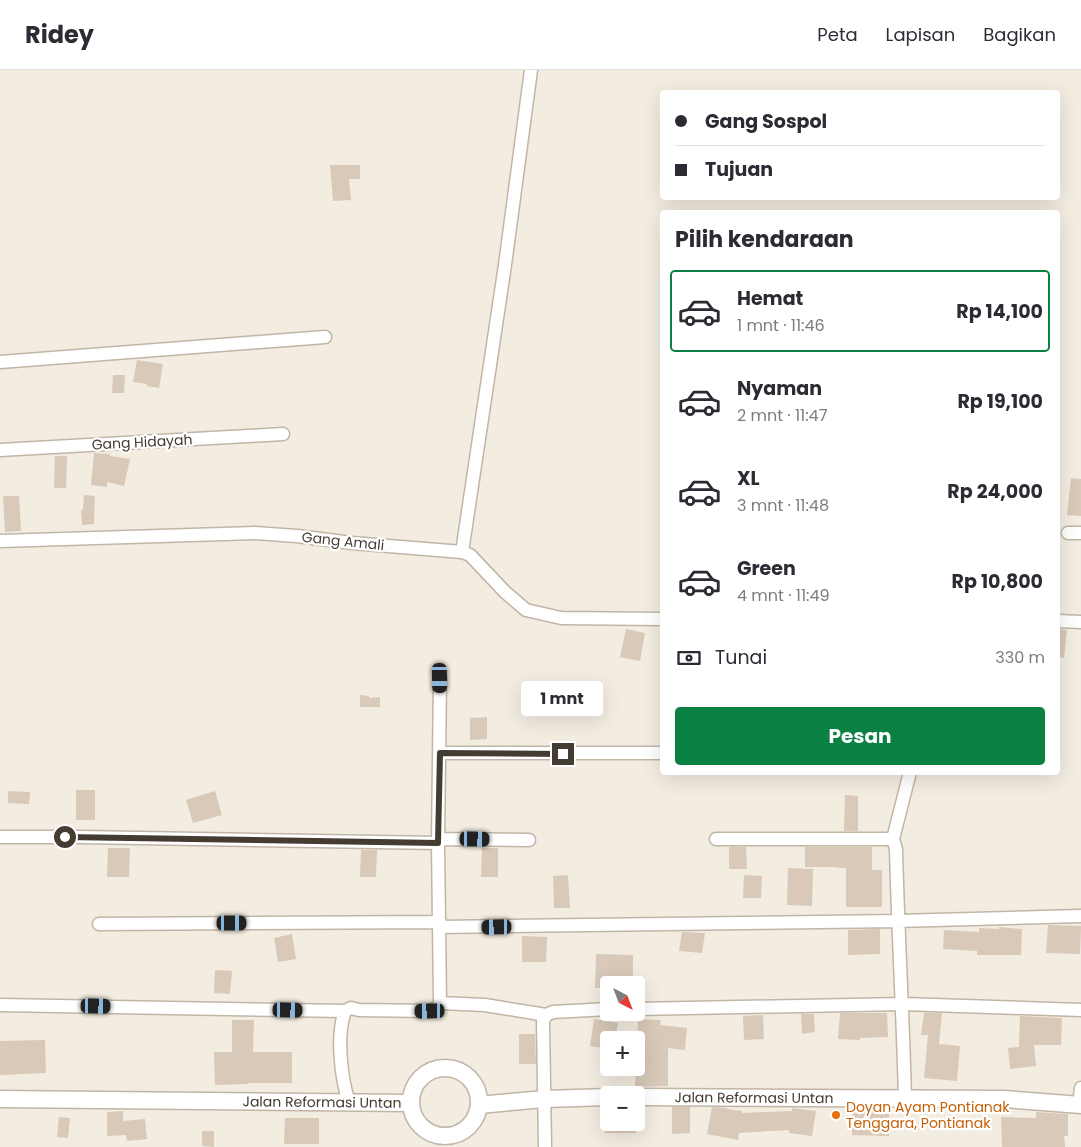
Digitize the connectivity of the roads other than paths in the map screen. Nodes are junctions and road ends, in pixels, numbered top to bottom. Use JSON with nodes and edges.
{"nodes":[{"id":1,"x":531,"y":70,"type":"edge"},
{"id":2,"x":325,"y":338,"type":"dead end"},
{"id":3,"x":0,"y":362,"type":"edge"},
{"id":4,"x":283,"y":434,"type":"dead end"},
{"id":5,"x":0,"y":450,"type":"edge"},
{"id":6,"x":0,"y":541,"type":"edge"},
{"id":7,"x":462,"y":552,"type":"junction"},
{"id":8,"x":660,"y":619,"type":"edge"},
{"id":9,"x":1060,"y":621,"type":"edge"},
{"id":10,"x":1081,"y":622,"type":"edge"},
{"id":11,"x":440,"y":678,"type":"dead end"},
{"id":12,"x":440,"y":753,"type":"junction"},
{"id":13,"x":660,"y":753,"type":"edge"},
{"id":14,"x":909,"y":775,"type":"edge"},
{"id":15,"x":0,"y":837,"type":"edge"},
{"id":16,"x":716,"y":838,"type":"dead end"},
{"id":17,"x":893,"y":839,"type":"junction"},
{"id":18,"x":529,"y":840,"type":"dead end"},
{"id":19,"x":438,"y":841,"type":"junction"},
{"id":20,"x":1081,"y":916,"type":"edge"},
{"id":21,"x":898,"y":921,"type":"junction"},
{"id":22,"x":99,"y":924,"type":"dead end"},
{"id":23,"x":440,"y":925,"type":"junction"},
{"id":24,"x":440,"y":1003,"type":"junction"},
{"id":25,"x":903,"y":1004,"type":"junction"},
{"id":26,"x":0,"y":1005,"type":"edge"},
{"id":27,"x":600,"y":1009,"type":"edge"},
{"id":28,"x":645,"y":1009,"type":"edge"},
{"id":29,"x":1081,"y":1010,"type":"edge"},
{"id":30,"x":345,"y":1011,"type":"junction"},
{"id":31,"x":546,"y":1015,"type":"junction"},
{"id":32,"x":1081,"y":1088,"type":"edge"},
{"id":33,"x":600,"y":1096,"type":"edge"},
{"id":34,"x":645,"y":1097,"type":"edge"},
{"id":35,"x":0,"y":1099,"type":"edge"},
{"id":36,"x":544,"y":1099,"type":"junction"},
{"id":37,"x":905,"y":1100,"type":"junction"},
{"id":38,"x":348,"y":1103,"type":"junction"},
{"id":39,"x":411,"y":1103,"type":"junction"},
{"id":40,"x":479,"y":1104,"type":"junction"},
{"id":41,"x":1080,"y":1105,"type":"edge"},
{"id":42,"x":545,"y":1147,"type":"edge"}],
"edges":[{"from":1,"to":7,"type":"street"},
{"from":2,"to":3,"type":"street"},
{"from":4,"to":5,"type":"street","name":"Gang Hidayah"},
{"from":6,"to":7,"type":"street","name":"Gang Amali"},
{"from":7,"to":8,"type":"street"},
{"from":9,"to":10,"type":"street"},
{"from":11,"to":12,"type":"street"},
{"from":12,"to":13,"type":"street"},
{"from":12,"to":19,"type":"street"},
{"from":14,"to":17,"type":"street"},
{"from":15,"to":19,"type":"street"},
{"from":16,"to":17,"type":"street"},
{"from":17,"to":21,"type":"street"},
{"from":18,"to":19,"type":"street"},
{"from":19,"to":23,"type":"street"},
{"from":20,"to":21,"type":"street"},
{"from":21,"to":23,"type":"street"},
{"from":21,"to":25,"type":"street"},
{"from":22,"to":23,"type":"street"},
{"from":23,"to":24,"type":"street"},
{"from":24,"to":30,"type":"street"},
{"from":24,"to":31,"type":"street"},
{"from":25,"to":28,"type":"street"},
{"from":25,"to":29,"type":"street"},
{"from":25,"to":37,"type":"street"},
{"from":26,"to":30,"type":"street"},
{"from":27,"to":31,"type":"street"},
{"from":30,"to":38,"type":"street"},
{"from":31,"to":36,"type":"street"},
{"from":32,"to":41,"type":"street"},
{"from":33,"to":36,"type":"street"},
{"from":34,"to":37,"type":"street","name":"Jalan Reformasi Untan"},
{"from":35,"to":38,"type":"street","name":"Jalan Reformasi Untan"},
{"from":36,"to":40,"type":"street"},
{"from":36,"to":42,"type":"street"},
{"from":37,"to":41,"type":"street","name":"Jalan Reformasi Untan"},
{"from":38,"to":39,"type":"street","name":"Jalan Reformasi Untan"},
{"from":39,"to":40,"type":"street","name":"Jalan Reformasi Untan"},
{"from":39,"to":40,"type":"street"}]}
